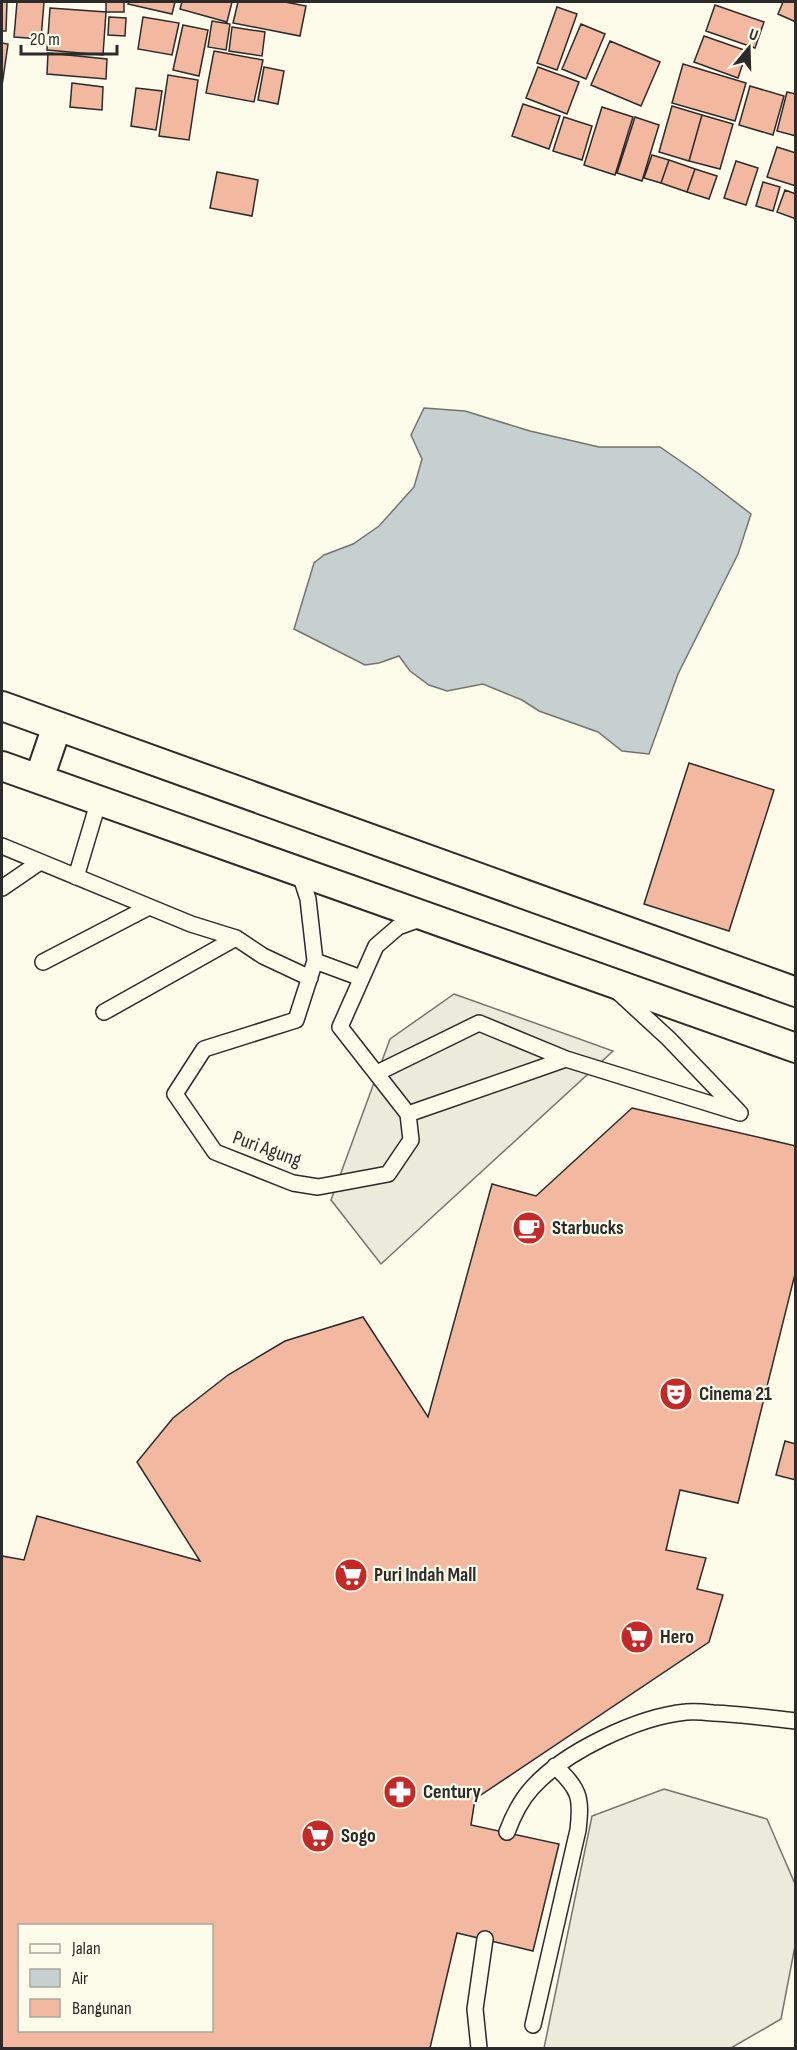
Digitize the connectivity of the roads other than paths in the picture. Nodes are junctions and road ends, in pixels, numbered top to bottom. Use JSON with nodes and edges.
{"nodes":[{"id":1,"x":2,"y":706,"type":"edge"},
{"id":2,"x":57,"y":726,"type":"junction"},
{"id":3,"x":2,"y":766,"type":"edge"},
{"id":4,"x":39,"y":779,"type":"junction"},
{"id":5,"x":99,"y":801,"type":"junction"},
{"id":6,"x":2,"y":846,"type":"edge"},
{"id":7,"x":40,"y":862,"type":"junction"},
{"id":8,"x":299,"y":871,"type":"junction"},
{"id":9,"x":76,"y":877,"type":"junction"},
{"id":10,"x":2,"y":888,"type":"edge"},
{"id":11,"x":150,"y":907,"type":"junction"},
{"id":12,"x":427,"y":916,"type":"junction"},
{"id":13,"x":236,"y":938,"type":"junction"},
{"id":14,"x":315,"y":961,"type":"junction"},
{"id":15,"x":43,"y":962,"type":"dead end"},
{"id":16,"x":310,"y":978,"type":"junction"},
{"id":17,"x":361,"y":978,"type":"junction"},
{"id":18,"x":605,"y":980,"type":"junction"},
{"id":19,"x":795,"y":992,"type":"edge"},
{"id":20,"x":105,"y":1012,"type":"dead end"},
{"id":21,"x":795,"y":1048,"type":"edge"},
{"id":22,"x":566,"y":1059,"type":"junction"},
{"id":23,"x":377,"y":1073,"type":"junction"},
{"id":24,"x":408,"y":1114,"type":"junction"},
{"id":25,"x":795,"y":1720,"type":"edge"},
{"id":26,"x":555,"y":1766,"type":"junction"},
{"id":27,"x":507,"y":1832,"type":"dead end"},
{"id":28,"x":485,"y":1939,"type":"dead end"},
{"id":29,"x":533,"y":2025,"type":"dead end"},
{"id":30,"x":479,"y":2049,"type":"edge"}],
"edges":[{"from":1,"to":2,"type":"street"},
{"from":2,"to":4,"type":"street"},
{"from":2,"to":19,"type":"street"},
{"from":3,"to":4,"type":"street"},
{"from":4,"to":5,"type":"street"},
{"from":5,"to":8,"type":"street"},
{"from":5,"to":9,"type":"lane"},
{"from":6,"to":7,"type":"lane"},
{"from":7,"to":9,"type":"lane"},
{"from":7,"to":10,"type":"lane"},
{"from":8,"to":12,"type":"street"},
{"from":8,"to":14,"type":"lane","name":"Puri Agung"},
{"from":9,"to":11,"type":"lane"},
{"from":11,"to":13,"type":"lane"},
{"from":11,"to":15,"type":"lane"},
{"from":12,"to":17,"type":"lane"},
{"from":12,"to":18,"type":"street"},
{"from":13,"to":16,"type":"lane"},
{"from":13,"to":20,"type":"lane"},
{"from":14,"to":16,"type":"lane","name":"Puri Agung"},
{"from":14,"to":17,"type":"lane"},
{"from":16,"to":24,"type":"lane","name":"Puri Agung"},
{"from":17,"to":23,"type":"lane"},
{"from":18,"to":21,"type":"street"},
{"from":18,"to":22,"type":"lane"},
{"from":22,"to":23,"type":"lane"},
{"from":22,"to":24,"type":"lane"},
{"from":23,"to":24,"type":"lane"},
{"from":25,"to":26,"type":"lane"},
{"from":26,"to":27,"type":"lane"},
{"from":26,"to":29,"type":"lane"},
{"from":28,"to":30,"type":"lane"}]}
